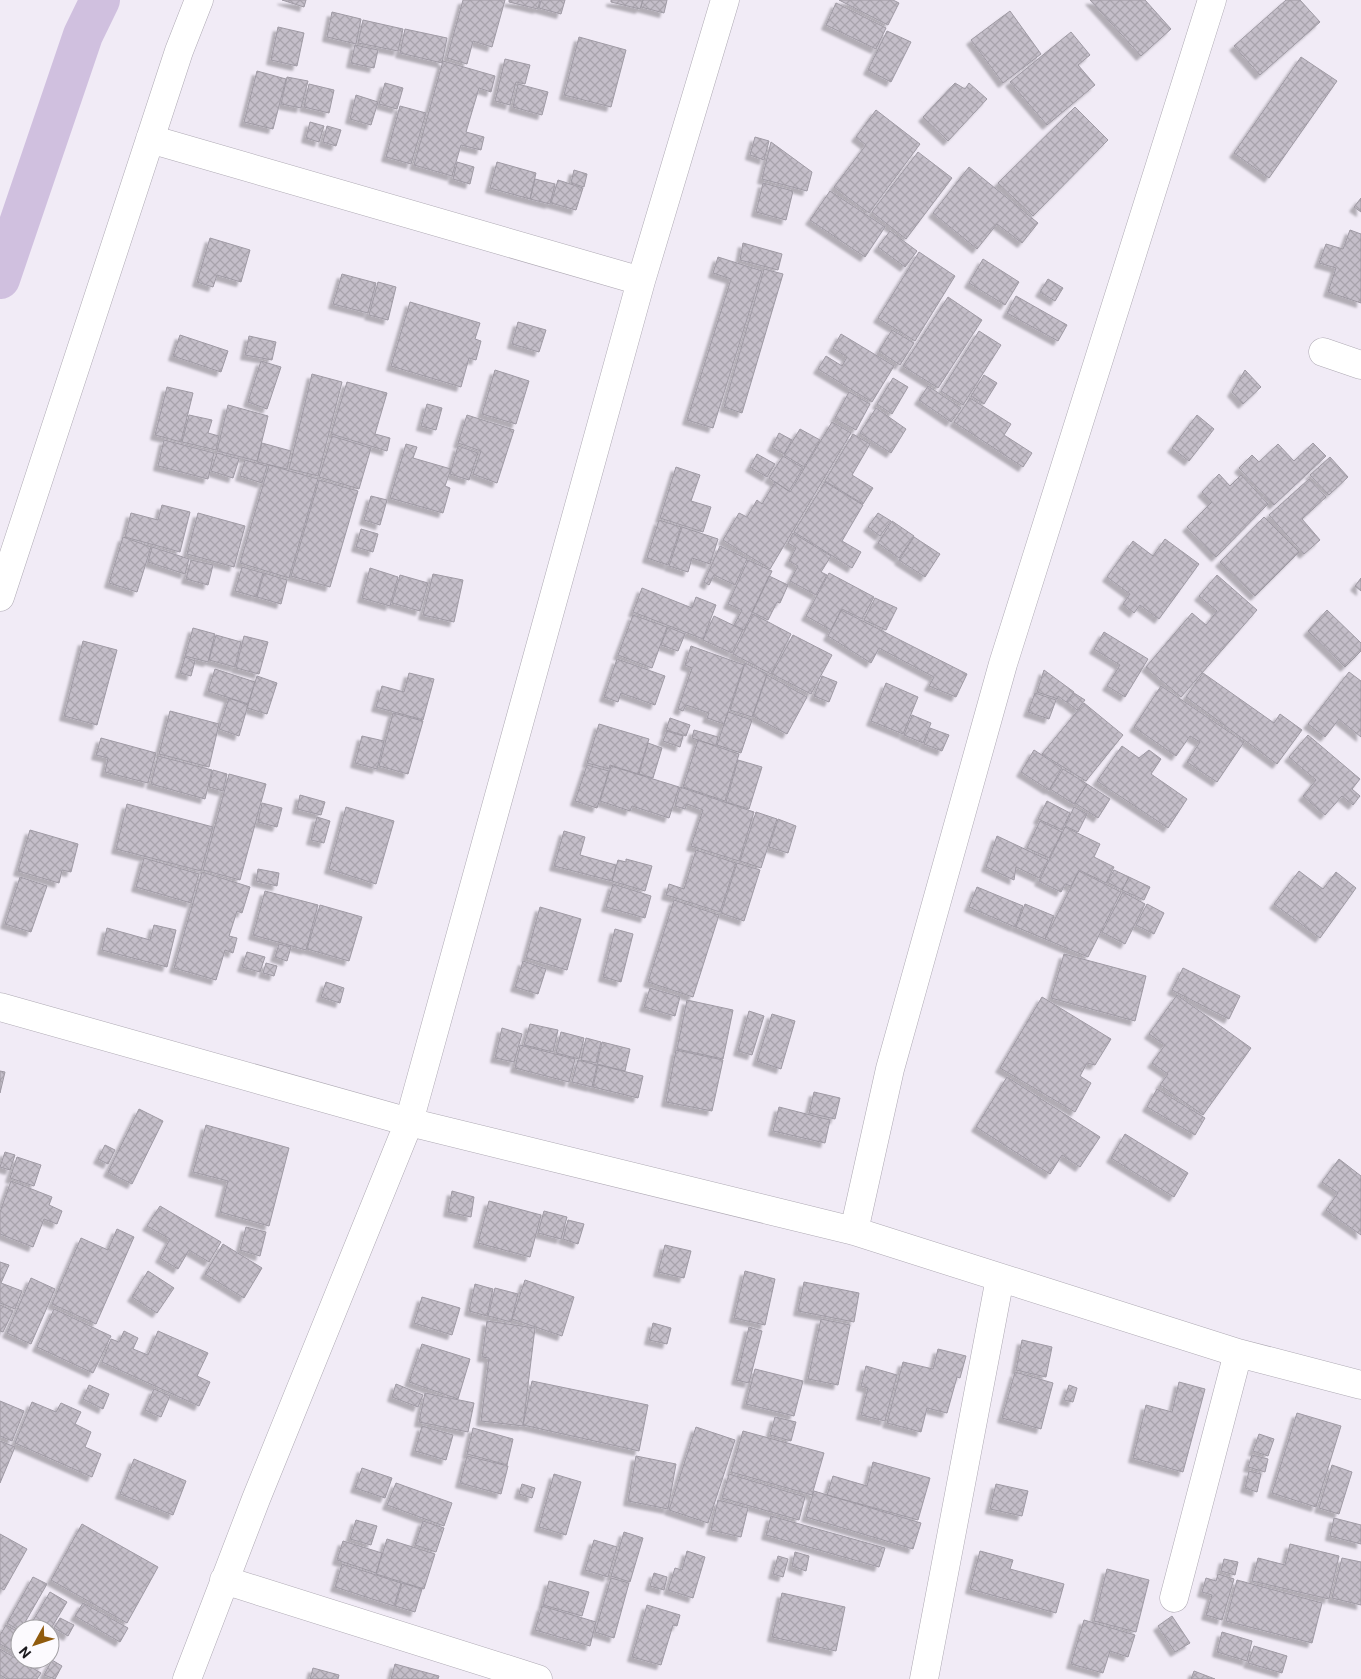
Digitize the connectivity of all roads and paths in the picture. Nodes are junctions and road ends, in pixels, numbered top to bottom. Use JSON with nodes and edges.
{"nodes":[{"id":1,"x":199,"y":0,"type":"edge"},
{"id":2,"x":725,"y":0,"type":"edge"},
{"id":3,"x":1212,"y":0,"type":"edge"},
{"id":4,"x":150,"y":139,"type":"junction"},
{"id":5,"x":642,"y":280,"type":"junction"},
{"id":6,"x":1323,"y":352,"type":"dead end"},
{"id":7,"x":1361,"y":365,"type":"edge"},
{"id":8,"x":0,"y":597,"type":"edge"},
{"id":9,"x":0,"y":1007,"type":"edge"},
{"id":10,"x":409,"y":1122,"type":"junction"},
{"id":11,"x":854,"y":1231,"type":"junction"},
{"id":12,"x":1000,"y":1278,"type":"junction"},
{"id":13,"x":1238,"y":1353,"type":"junction"},
{"id":14,"x":1361,"y":1385,"type":"edge"},
{"id":15,"x":224,"y":1580,"type":"junction"},
{"id":16,"x":1174,"y":1598,"type":"dead end"},
{"id":17,"x":187,"y":1679,"type":"edge"},
{"id":18,"x":538,"y":1679,"type":"edge"},
{"id":19,"x":924,"y":1679,"type":"edge"}],
"edges":[{"from":1,"to":4,"type":"street"},
{"from":2,"to":5,"type":"street"},
{"from":3,"to":11,"type":"street"},
{"from":4,"to":5,"type":"street"},
{"from":4,"to":8,"type":"street"},
{"from":5,"to":10,"type":"street"},
{"from":6,"to":7,"type":"street"},
{"from":9,"to":10,"type":"street"},
{"from":10,"to":11,"type":"street"},
{"from":10,"to":15,"type":"street"},
{"from":11,"to":12,"type":"street"},
{"from":12,"to":13,"type":"street"},
{"from":12,"to":19,"type":"street"},
{"from":13,"to":14,"type":"street"},
{"from":13,"to":16,"type":"street"},
{"from":15,"to":17,"type":"street"},
{"from":15,"to":18,"type":"street"}]}
